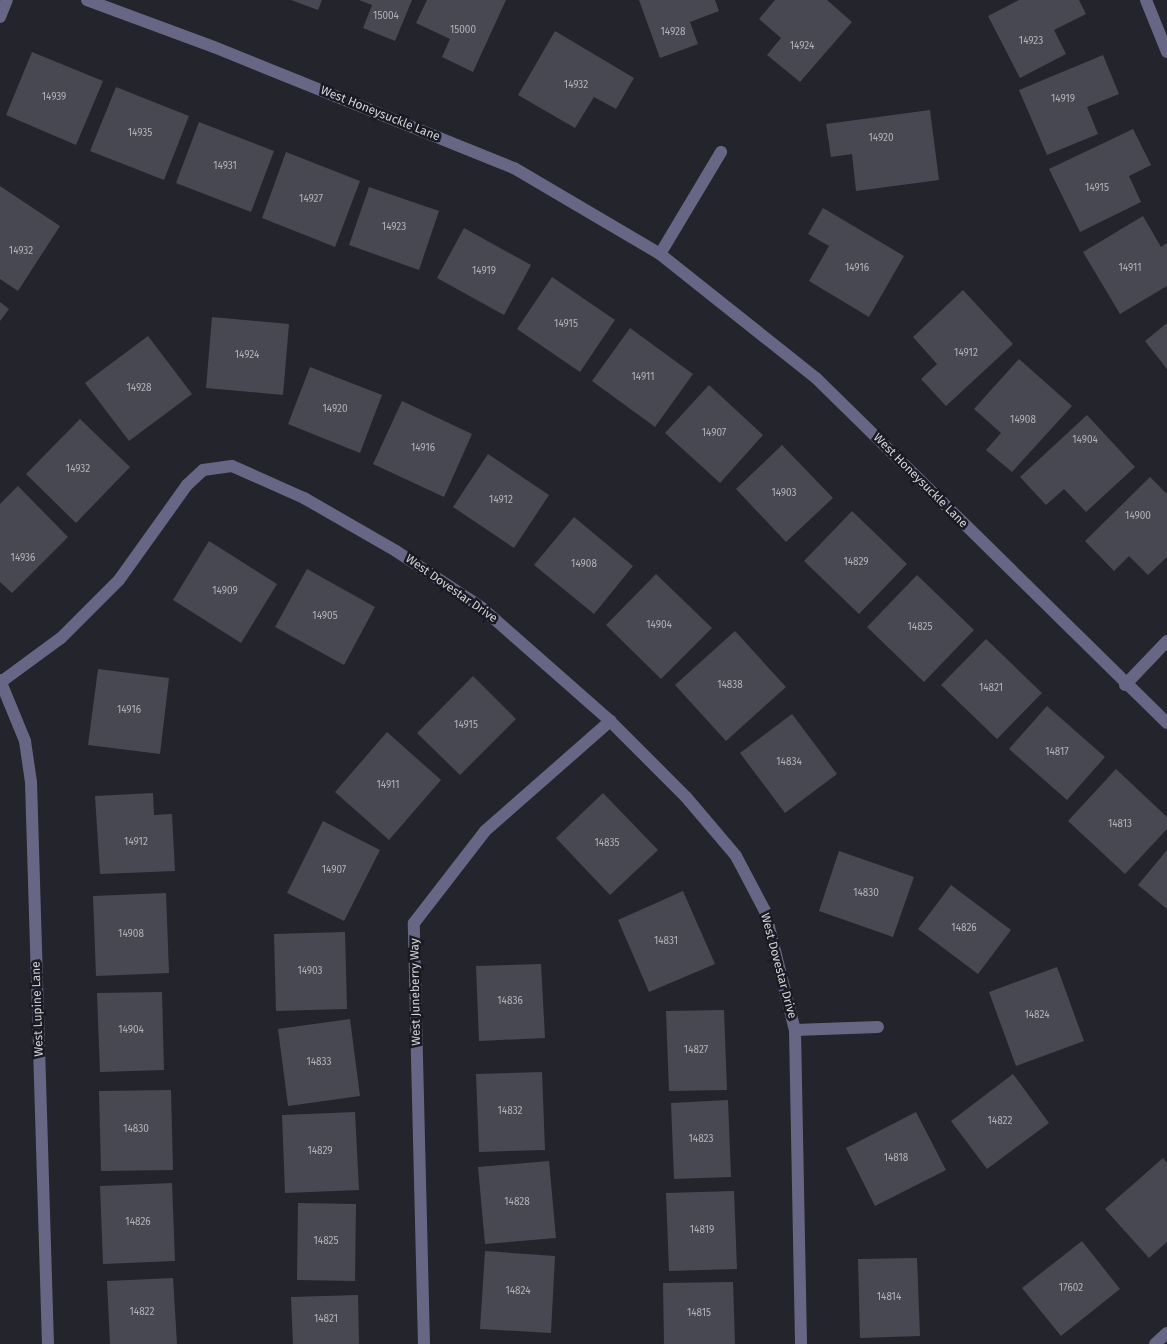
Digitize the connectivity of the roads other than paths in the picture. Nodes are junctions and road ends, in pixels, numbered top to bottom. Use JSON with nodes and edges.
{"nodes":[{"id":1,"x":7,"y":0,"type":"edge"},
{"id":2,"x":87,"y":0,"type":"edge"},
{"id":3,"x":1146,"y":0,"type":"edge"},
{"id":4,"x":0,"y":17,"type":"edge"},
{"id":5,"x":1167,"y":52,"type":"edge"},
{"id":6,"x":721,"y":152,"type":"dead end"},
{"id":7,"x":660,"y":254,"type":"junction"},
{"id":8,"x":1167,"y":641,"type":"edge"},
{"id":9,"x":1,"y":681,"type":"edge"},
{"id":10,"x":1125,"y":684,"type":"junction"},
{"id":11,"x":610,"y":721,"type":"junction"},
{"id":12,"x":1167,"y":723,"type":"edge"},
{"id":13,"x":878,"y":1027,"type":"dead end"},
{"id":14,"x":795,"y":1030,"type":"junction"},
{"id":15,"x":1167,"y":1333,"type":"edge"},
{"id":16,"x":48,"y":1344,"type":"edge"},
{"id":17,"x":424,"y":1344,"type":"edge"},
{"id":18,"x":801,"y":1344,"type":"edge"},
{"id":19,"x":1156,"y":1344,"type":"edge"}],
"edges":[{"from":1,"to":4,"type":"street"},
{"from":2,"to":7,"type":"street","name":"West Honeysuckle Lane"},
{"from":3,"to":5,"type":"street"},
{"from":6,"to":7,"type":"street"},
{"from":7,"to":10,"type":"street","name":"West Honeysuckle Lane"},
{"from":8,"to":10,"type":"street"},
{"from":9,"to":11,"type":"street","name":"West Dovestar Drive"},
{"from":9,"to":16,"type":"street","name":"West Lupine Lane"},
{"from":10,"to":12,"type":"street","name":"West Honeysuckle Lane"},
{"from":11,"to":14,"type":"street","name":"West Dovestar Drive"},
{"from":11,"to":17,"type":"street","name":"West Juneberry Way"},
{"from":13,"to":14,"type":"street","name":"West Dovestar Drive"},
{"from":14,"to":18,"type":"street","name":"West Dovestar Drive"},
{"from":15,"to":19,"type":"street"}]}
